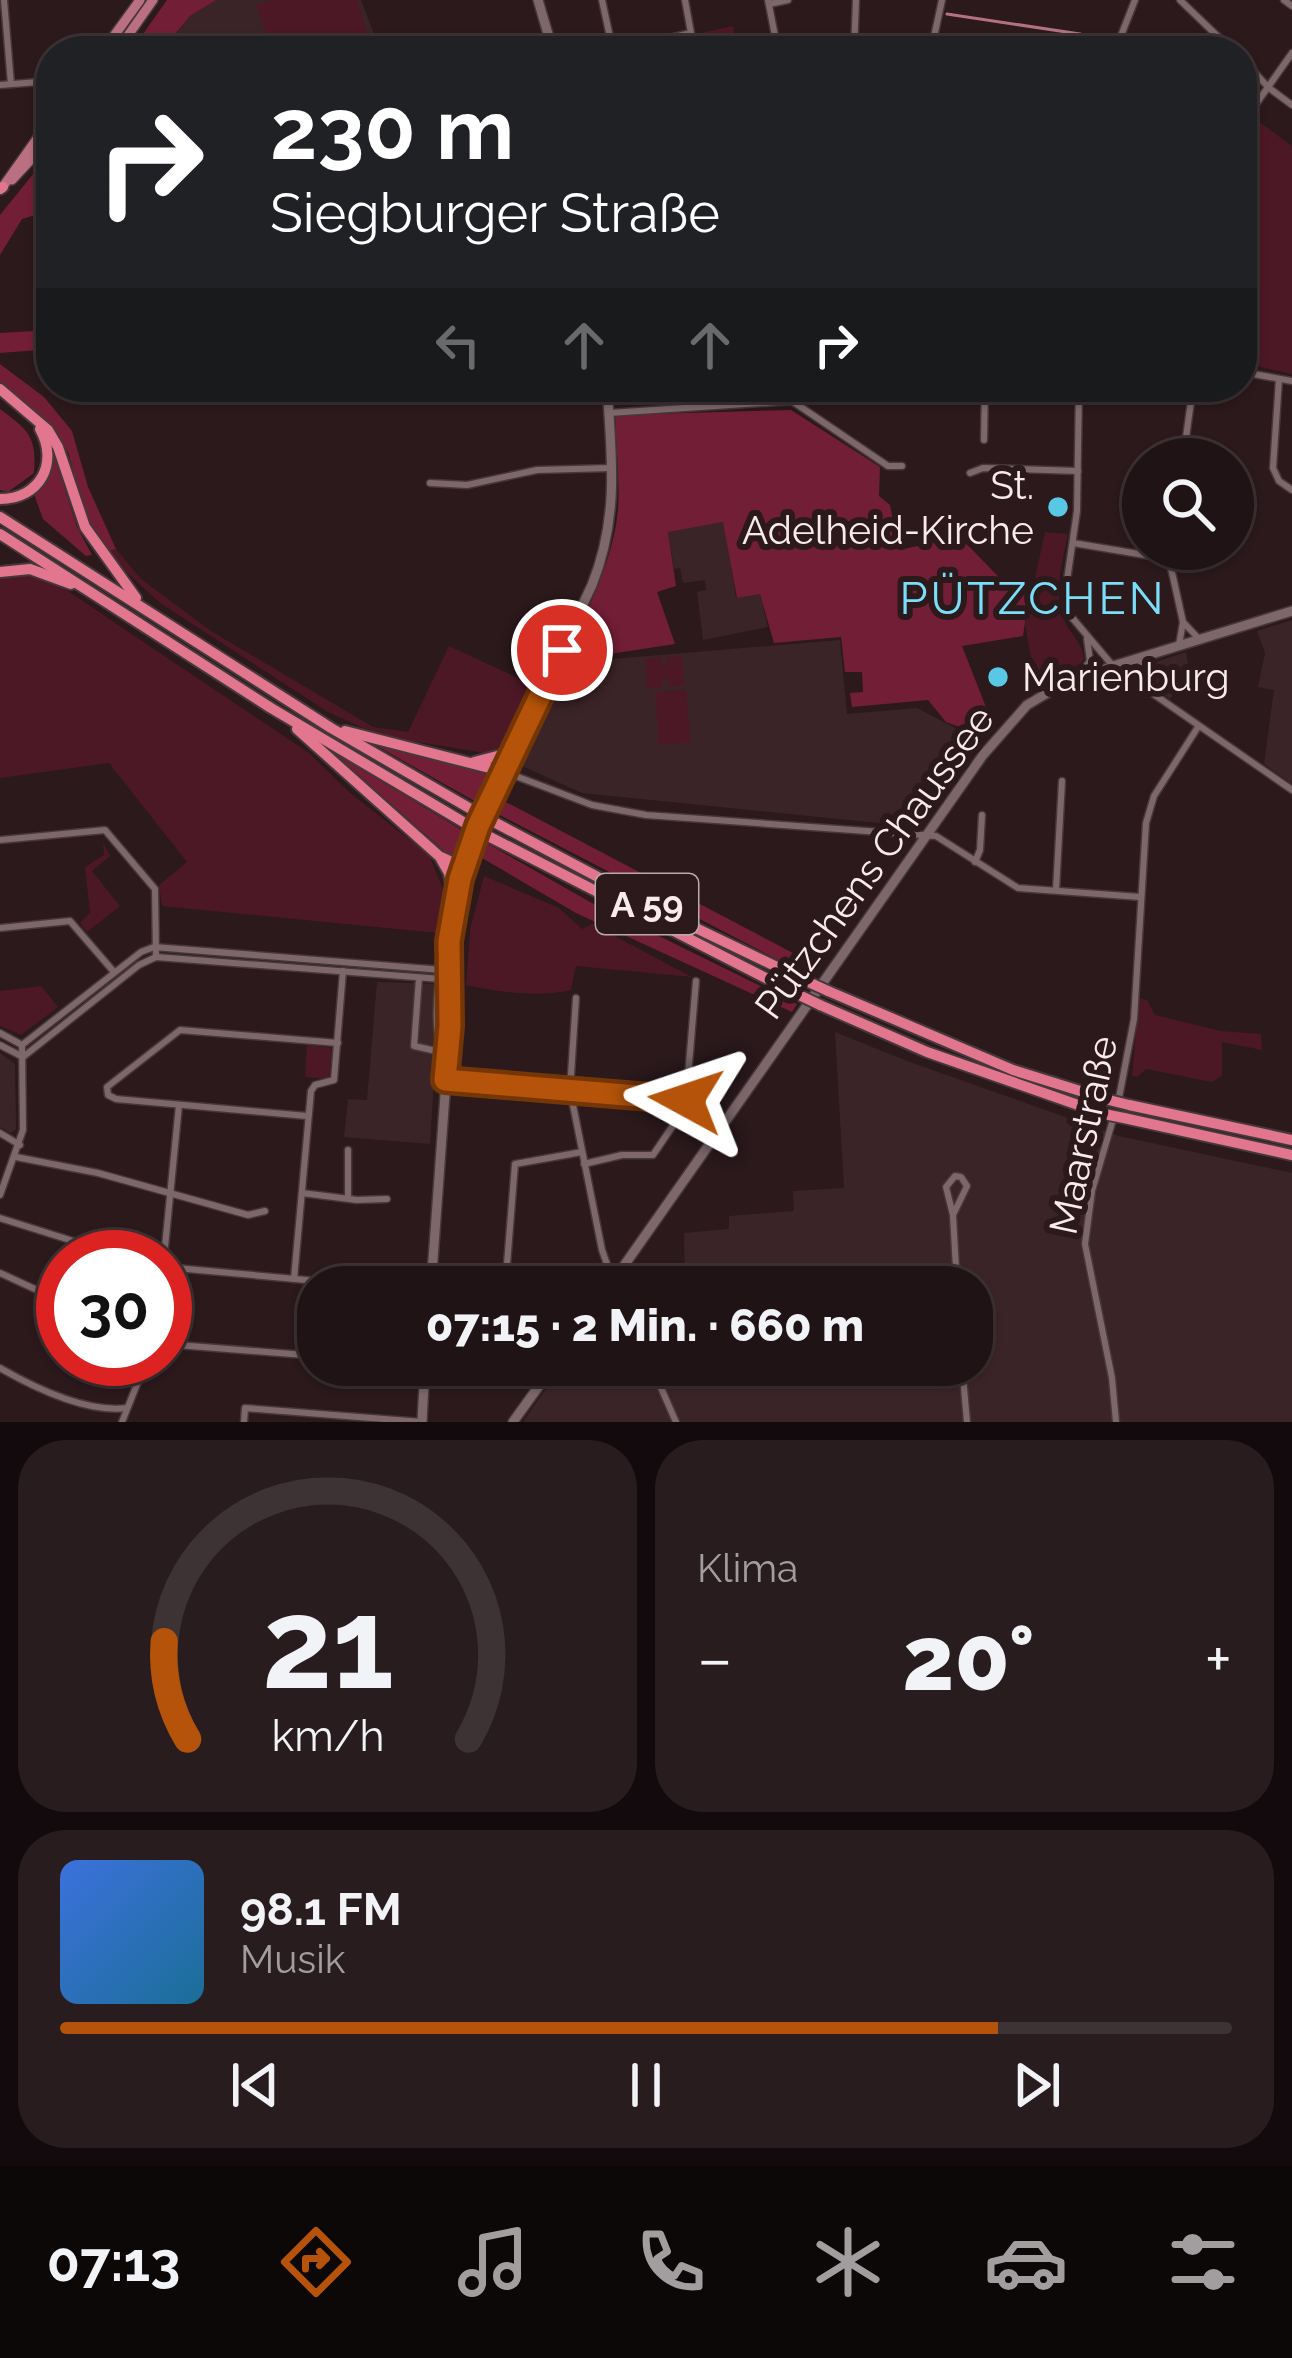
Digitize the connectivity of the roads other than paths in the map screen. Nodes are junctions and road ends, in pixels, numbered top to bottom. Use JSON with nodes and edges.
{"nodes":[{"id":1,"x":4,"y":0,"type":"edge"},
{"id":2,"x":140,"y":0,"type":"edge"},
{"id":3,"x":153,"y":0,"type":"edge"},
{"id":4,"x":538,"y":0,"type":"edge"},
{"id":5,"x":602,"y":0,"type":"edge"},
{"id":6,"x":685,"y":0,"type":"edge"},
{"id":7,"x":788,"y":0,"type":"edge"},
{"id":8,"x":856,"y":0,"type":"edge"},
{"id":9,"x":942,"y":0,"type":"edge"},
{"id":10,"x":1135,"y":0,"type":"edge"},
{"id":11,"x":1180,"y":0,"type":"edge"},
{"id":12,"x":1283,"y":0,"type":"edge"},
{"id":13,"x":769,"y":2,"type":"edge"},
{"id":14,"x":1292,"y":6,"type":"edge"},
{"id":15,"x":114,"y":36,"type":"edge"},
{"id":16,"x":128,"y":36,"type":"edge"},
{"id":17,"x":549,"y":36,"type":"edge"},
{"id":18,"x":610,"y":36,"type":"edge"},
{"id":19,"x":679,"y":36,"type":"edge"},
{"id":20,"x":775,"y":36,"type":"edge"},
{"id":21,"x":855,"y":36,"type":"edge"},
{"id":22,"x":934,"y":36,"type":"edge"},
{"id":23,"x":1121,"y":36,"type":"edge"},
{"id":24,"x":1217,"y":36,"type":"edge"},
{"id":25,"x":1292,"y":53,"type":"edge"},
{"id":26,"x":1257,"y":75,"type":"edge"},
{"id":27,"x":36,"y":82,"type":"edge"},
{"id":28,"x":11,"y":84,"type":"junction"},
{"id":29,"x":0,"y":85,"type":"edge"},
{"id":30,"x":1269,"y":88,"type":"junction"},
{"id":31,"x":1257,"y":104,"type":"edge"},
{"id":32,"x":1292,"y":105,"type":"edge"},
{"id":33,"x":36,"y":140,"type":"edge"},
{"id":34,"x":36,"y":156,"type":"edge"},
{"id":35,"x":1,"y":188,"type":"edge"},
{"id":36,"x":1257,"y":375,"type":"edge"},
{"id":37,"x":1280,"y":379,"type":"junction"},
{"id":38,"x":1292,"y":381,"type":"edge"},
{"id":39,"x":0,"y":393,"type":"edge"},
{"id":40,"x":609,"y":402,"type":"edge"},
{"id":41,"x":777,"y":402,"type":"edge"},
{"id":42,"x":793,"y":402,"type":"edge"},
{"id":43,"x":985,"y":402,"type":"edge"},
{"id":44,"x":1079,"y":402,"type":"edge"},
{"id":45,"x":1191,"y":402,"type":"edge"},
{"id":46,"x":609,"y":413,"type":"junction"},
{"id":47,"x":1186,"y":438,"type":"edge"},
{"id":48,"x":984,"y":440,"type":"dead end"},
{"id":49,"x":902,"y":466,"type":"dead end"},
{"id":50,"x":613,"y":468,"type":"junction"},
{"id":51,"x":1078,"y":471,"type":"junction"},
{"id":52,"x":970,"y":472,"type":"dead end"},
{"id":53,"x":430,"y":483,"type":"dead end"},
{"id":54,"x":1292,"y":490,"type":"edge"},
{"id":55,"x":0,"y":499,"type":"edge"},
{"id":56,"x":0,"y":517,"type":"edge"},
{"id":57,"x":0,"y":534,"type":"edge"},
{"id":58,"x":1073,"y":542,"type":"junction"},
{"id":59,"x":1122,"y":551,"type":"edge"},
{"id":60,"x":1171,"y":570,"type":"edge"},
{"id":61,"x":0,"y":572,"type":"edge"},
{"id":62,"x":100,"y":596,"type":"junction"},
{"id":63,"x":141,"y":605,"type":"junction"},
{"id":64,"x":1292,"y":611,"type":"edge"},
{"id":65,"x":1183,"y":622,"type":"junction"},
{"id":66,"x":1086,"y":636,"type":"junction"},
{"id":67,"x":1200,"y":640,"type":"junction"},
{"id":68,"x":1179,"y":646,"type":"junction"},
{"id":69,"x":1145,"y":657,"type":"junction"},
{"id":70,"x":1113,"y":666,"type":"junction"},
{"id":71,"x":1074,"y":681,"type":"junction"},
{"id":72,"x":1139,"y":685,"type":"junction"},
{"id":73,"x":271,"y":708,"type":"junction"},
{"id":74,"x":1198,"y":727,"type":"junction"},
{"id":75,"x":331,"y":728,"type":"junction"},
{"id":76,"x":518,"y":741,"type":"junction"},
{"id":77,"x":471,"y":762,"type":"junction"},
{"id":78,"x":505,"y":772,"type":"junction"},
{"id":79,"x":1062,"y":781,"type":"dead end"},
{"id":80,"x":1292,"y":790,"type":"edge"},
{"id":81,"x":982,"y":814,"type":"dead end"},
{"id":82,"x":928,"y":834,"type":"junction"},
{"id":83,"x":0,"y":839,"type":"edge"},
{"id":84,"x":439,"y":856,"type":"junction"},
{"id":85,"x":975,"y":862,"type":"junction"},
{"id":86,"x":465,"y":863,"type":"junction"},
{"id":87,"x":1056,"y":890,"type":"junction"},
{"id":88,"x":1140,"y":897,"type":"junction"},
{"id":89,"x":454,"y":904,"type":"junction"},
{"id":90,"x":0,"y":928,"type":"edge"},
{"id":91,"x":154,"y":946,"type":"junction"},
{"id":92,"x":156,"y":957,"type":"junction"},
{"id":93,"x":344,"y":961,"type":"junction"},
{"id":94,"x":343,"y":971,"type":"junction"},
{"id":95,"x":114,"y":972,"type":"junction"},
{"id":96,"x":419,"y":973,"type":"junction"},
{"id":97,"x":445,"y":976,"type":"junction"},
{"id":98,"x":696,"y":981,"type":"dead end"},
{"id":99,"x":576,"y":998,"type":"dead end"},
{"id":100,"x":0,"y":1033,"type":"edge"},
{"id":101,"x":338,"y":1043,"type":"junction"},
{"id":102,"x":22,"y":1045,"type":"junction"},
{"id":103,"x":0,"y":1046,"type":"edge"},
{"id":104,"x":445,"y":1055,"type":"junction"},
{"id":105,"x":23,"y":1057,"type":"junction"},
{"id":106,"x":445,"y":1080,"type":"junction"},
{"id":107,"x":570,"y":1090,"type":"junction"},
{"id":108,"x":687,"y":1101,"type":"junction"},
{"id":109,"x":179,"y":1105,"type":"junction"},
{"id":110,"x":1127,"y":1112,"type":"junction"},
{"id":111,"x":307,"y":1117,"type":"junction"},
{"id":112,"x":723,"y":1126,"type":"junction"},
{"id":113,"x":0,"y":1133,"type":"edge"},
{"id":114,"x":1287,"y":1140,"type":"edge"},
{"id":115,"x":20,"y":1145,"type":"junction"},
{"id":116,"x":348,"y":1150,"type":"dead end"},
{"id":117,"x":582,"y":1151,"type":"junction"},
{"id":118,"x":1288,"y":1154,"type":"edge"},
{"id":119,"x":16,"y":1157,"type":"junction"},
{"id":120,"x":584,"y":1164,"type":"junction"},
{"id":121,"x":301,"y":1192,"type":"junction"},
{"id":122,"x":170,"y":1194,"type":"junction"},
{"id":123,"x":0,"y":1195,"type":"edge"},
{"id":124,"x":348,"y":1197,"type":"junction"},
{"id":125,"x":387,"y":1199,"type":"dead end"},
{"id":126,"x":265,"y":1211,"type":"dead end"},
{"id":127,"x":953,"y":1215,"type":"junction"},
{"id":128,"x":0,"y":1218,"type":"edge"},
{"id":129,"x":38,"y":1230,"type":"edge"},
{"id":130,"x":167,"y":1230,"type":"edge"},
{"id":131,"x":432,"y":1266,"type":"edge"},
{"id":132,"x":507,"y":1266,"type":"edge"},
{"id":133,"x":608,"y":1266,"type":"edge"},
{"id":134,"x":625,"y":1266,"type":"edge"},
{"id":135,"x":957,"y":1266,"type":"edge"},
{"id":136,"x":192,"y":1270,"type":"edge"},
{"id":137,"x":0,"y":1273,"type":"edge"},
{"id":138,"x":294,"y":1279,"type":"junction"},
{"id":139,"x":297,"y":1279,"type":"edge"},
{"id":140,"x":36,"y":1290,"type":"edge"},
{"id":141,"x":192,"y":1346,"type":"edge"},
{"id":142,"x":297,"y":1354,"type":"edge"},
{"id":143,"x":0,"y":1367,"type":"edge"},
{"id":144,"x":136,"y":1386,"type":"edge"},
{"id":145,"x":423,"y":1386,"type":"edge"},
{"id":146,"x":539,"y":1386,"type":"edge"},
{"id":147,"x":660,"y":1386,"type":"edge"},
{"id":148,"x":964,"y":1386,"type":"edge"},
{"id":149,"x":127,"y":1408,"type":"junction"},
{"id":150,"x":122,"y":1422,"type":"edge"},
{"id":151,"x":244,"y":1422,"type":"edge"},
{"id":152,"x":422,"y":1422,"type":"edge"},
{"id":153,"x":513,"y":1422,"type":"edge"},
{"id":154,"x":676,"y":1422,"type":"edge"},
{"id":155,"x":968,"y":1422,"type":"edge"},
{"id":156,"x":1116,"y":1422,"type":"edge"}],
"edges":[{"from":1,"to":28,"type":"street"},
{"from":2,"to":15,"type":"main road"},
{"from":3,"to":16,"type":"main road"},
{"from":4,"to":17,"type":"street"},
{"from":5,"to":18,"type":"street"},
{"from":6,"to":19,"type":"street"},
{"from":7,"to":13,"type":"street"},
{"from":8,"to":21,"type":"street"},
{"from":9,"to":22,"type":"street"},
{"from":10,"to":23,"type":"street"},
{"from":11,"to":24,"type":"street"},
{"from":12,"to":14,"type":"street"},
{"from":13,"to":20,"type":"street"},
{"from":25,"to":30,"type":"street"},
{"from":26,"to":30,"type":"street"},
{"from":27,"to":28,"type":"street"},
{"from":28,"to":29,"type":"street"},
{"from":30,"to":31,"type":"street"},
{"from":30,"to":32,"type":"street"},
{"from":33,"to":35,"type":"main road"},
{"from":34,"to":35,"type":"main road"},
{"from":36,"to":37,"type":"street"},
{"from":37,"to":38,"type":"street"},
{"from":37,"to":54,"type":"street"},
{"from":39,"to":55,"type":"highway"},
{"from":39,"to":63,"type":"highway"},
{"from":40,"to":46,"type":"street"},
{"from":41,"to":46,"type":"street"},
{"from":42,"to":49,"type":"street"},
{"from":43,"to":48,"type":"street"},
{"from":44,"to":51,"type":"street"},
{"from":45,"to":47,"type":"street"},
{"from":46,"to":50,"type":"street"},
{"from":50,"to":53,"type":"street"},
{"from":50,"to":76,"type":"street"},
{"from":51,"to":52,"type":"street"},
{"from":51,"to":58,"type":"street"},
{"from":56,"to":63,"type":"highway","number":"A 59"},
{"from":57,"to":62,"type":"highway","number":"A 59"},
{"from":58,"to":59,"type":"street"},
{"from":58,"to":66,"type":"street"},
{"from":60,"to":65,"type":"street"},
{"from":61,"to":62,"type":"highway"},
{"from":62,"to":73,"type":"highway","number":"A 59"},
{"from":63,"to":75,"type":"highway","number":"A 59"},
{"from":64,"to":67,"type":"street","name":"Pützchens Chaussee"},
{"from":65,"to":67,"type":"street"},
{"from":65,"to":68,"type":"street"},
{"from":66,"to":70,"type":"street"},
{"from":66,"to":71,"type":"street"},
{"from":67,"to":68,"type":"street","name":"Pützchens Chaussee"},
{"from":68,"to":69,"type":"street","name":"Pützchens Chaussee"},
{"from":69,"to":70,"type":"street","name":"Pützchens Chaussee"},
{"from":69,"to":72,"type":"street"},
{"from":70,"to":71,"type":"street","name":"Pützchens Chaussee"},
{"from":70,"to":72,"type":"street"},
{"from":71,"to":82,"type":"street","name":"Pützchens Chaussee"},
{"from":72,"to":74,"type":"street"},
{"from":73,"to":84,"type":"highway"},
{"from":73,"to":110,"type":"highway","number":"A 59","bridge":true},
{"from":74,"to":80,"type":"street"},
{"from":74,"to":88,"type":"street","name":"Maarstraße"},
{"from":75,"to":77,"type":"highway"},
{"from":75,"to":110,"type":"highway","number":"A 59","bridge":true},
{"from":76,"to":77,"type":"highway"},
{"from":76,"to":78,"type":"street"},
{"from":77,"to":78,"type":"highway"},
{"from":78,"to":82,"type":"street"},
{"from":78,"to":86,"type":"street"},
{"from":79,"to":87,"type":"street"},
{"from":81,"to":85,"type":"street"},
{"from":82,"to":85,"type":"street"},
{"from":82,"to":112,"type":"street","name":"Pützchens Chaussee"},
{"from":83,"to":91,"type":"street"},
{"from":84,"to":86,"type":"highway"},
{"from":84,"to":89,"type":"highway"},
{"from":85,"to":87,"type":"street"},
{"from":86,"to":89,"type":"street"},
{"from":87,"to":88,"type":"street"},
{"from":88,"to":156,"type":"street","name":"Maarstraße"},
{"from":89,"to":97,"type":"street"},
{"from":90,"to":95,"type":"street"},
{"from":91,"to":92,"type":"street"},
{"from":91,"to":93,"type":"street"},
{"from":91,"to":95,"type":"street"},
{"from":92,"to":94,"type":"street"},
{"from":92,"to":105,"type":"street"},
{"from":93,"to":94,"type":"street"},
{"from":93,"to":96,"type":"street"},
{"from":94,"to":96,"type":"street"},
{"from":94,"to":101,"type":"street"},
{"from":95,"to":102,"type":"street"},
{"from":96,"to":97,"type":"street"},
{"from":96,"to":104,"type":"street"},
{"from":97,"to":104,"type":"street"},
{"from":98,"to":108,"type":"street"},
{"from":99,"to":107,"type":"street"},
{"from":100,"to":102,"type":"street"},
{"from":101,"to":109,"type":"street"},
{"from":101,"to":111,"type":"street"},
{"from":102,"to":105,"type":"street"},
{"from":103,"to":105,"type":"street"},
{"from":104,"to":106,"type":"street"},
{"from":105,"to":115,"type":"street"},
{"from":106,"to":107,"type":"street"},
{"from":106,"to":131,"type":"street"},
{"from":107,"to":108,"type":"street"},
{"from":107,"to":117,"type":"street"},
{"from":108,"to":112,"type":"street"},
{"from":108,"to":120,"type":"street"},
{"from":109,"to":111,"type":"street"},
{"from":109,"to":122,"type":"street"},
{"from":110,"to":114,"type":"highway","number":"A 59"},
{"from":110,"to":118,"type":"highway","number":"A 59"},
{"from":111,"to":121,"type":"street"},
{"from":112,"to":134,"type":"street","name":"Pützchens Chaussee"},
{"from":113,"to":115,"type":"street"},
{"from":115,"to":119,"type":"street"},
{"from":116,"to":124,"type":"street"},
{"from":117,"to":120,"type":"street"},
{"from":117,"to":132,"type":"street"},
{"from":119,"to":122,"type":"street"},
{"from":119,"to":123,"type":"street"},
{"from":120,"to":133,"type":"street"},
{"from":121,"to":124,"type":"street"},
{"from":121,"to":138,"type":"street"},
{"from":122,"to":126,"type":"street"},
{"from":122,"to":130,"type":"street"},
{"from":124,"to":125,"type":"street"},
{"from":127,"to":127,"type":"street"},
{"from":127,"to":135,"type":"street"},
{"from":128,"to":129,"type":"street"},
{"from":136,"to":138,"type":"street"},
{"from":137,"to":140,"type":"street"},
{"from":138,"to":139,"type":"street"},
{"from":141,"to":142,"type":"street"},
{"from":143,"to":149,"type":"street"},
{"from":144,"to":149,"type":"street"},
{"from":145,"to":152,"type":"street"},
{"from":146,"to":153,"type":"street"},
{"from":147,"to":154,"type":"street"},
{"from":148,"to":155,"type":"street"},
{"from":149,"to":150,"type":"street"},
{"from":151,"to":152,"type":"street"}]}
